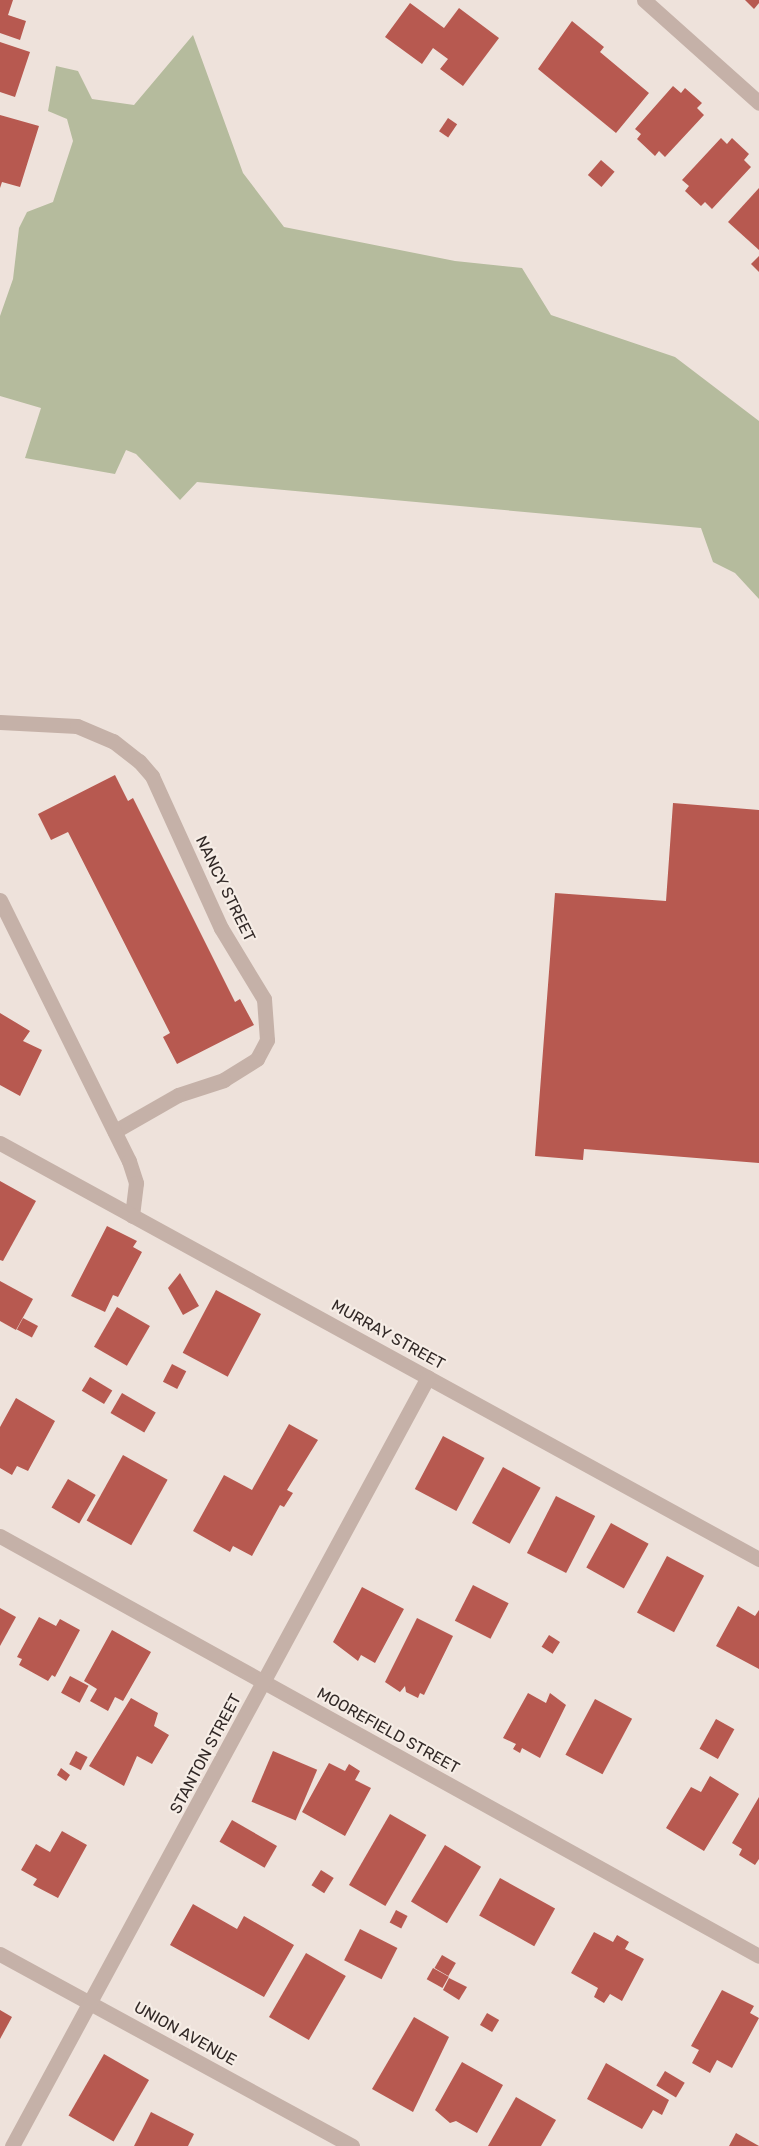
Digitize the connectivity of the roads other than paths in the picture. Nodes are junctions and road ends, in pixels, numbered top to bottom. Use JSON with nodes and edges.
{"nodes":[{"id":1,"x":644,"y":0,"type":"edge"},
{"id":2,"x":759,"y":103,"type":"edge"},
{"id":3,"x":0,"y":722,"type":"edge"},
{"id":4,"x":0,"y":900,"type":"edge"},
{"id":5,"x":115,"y":1131,"type":"junction"},
{"id":6,"x":0,"y":1143,"type":"edge"},
{"id":7,"x":132,"y":1216,"type":"junction"},
{"id":8,"x":428,"y":1377,"type":"junction"},
{"id":9,"x":0,"y":1536,"type":"edge"},
{"id":10,"x":759,"y":1559,"type":"edge"},
{"id":11,"x":264,"y":1682,"type":"junction"},
{"id":12,"x":0,"y":1954,"type":"edge"},
{"id":13,"x":759,"y":1956,"type":"edge"},
{"id":14,"x":93,"y":2004,"type":"junction"},
{"id":15,"x":12,"y":2146,"type":"edge"},
{"id":16,"x":352,"y":2146,"type":"edge"}],
"edges":[{"from":1,"to":2,"type":"street"},
{"from":3,"to":5,"type":"street","name":"NANCY STREET"},
{"from":4,"to":5,"type":"street"},
{"from":5,"to":7,"type":"street"},
{"from":6,"to":7,"type":"street","name":"MURRAY STREET"},
{"from":7,"to":8,"type":"street","name":"MURRAY STREET"},
{"from":8,"to":10,"type":"street","name":"MURRAY STREET"},
{"from":8,"to":11,"type":"street","name":"STANTON STREET"},
{"from":9,"to":11,"type":"street","name":"MOOREFIELD STREET"},
{"from":11,"to":13,"type":"street","name":"MOOREFIELD STREET"},
{"from":11,"to":14,"type":"street","name":"STANTON STREET"},
{"from":12,"to":14,"type":"street","name":"UNION AVENUE"},
{"from":14,"to":15,"type":"street","name":"STANTON STREET"},
{"from":14,"to":16,"type":"street","name":"UNION AVENUE"}]}
